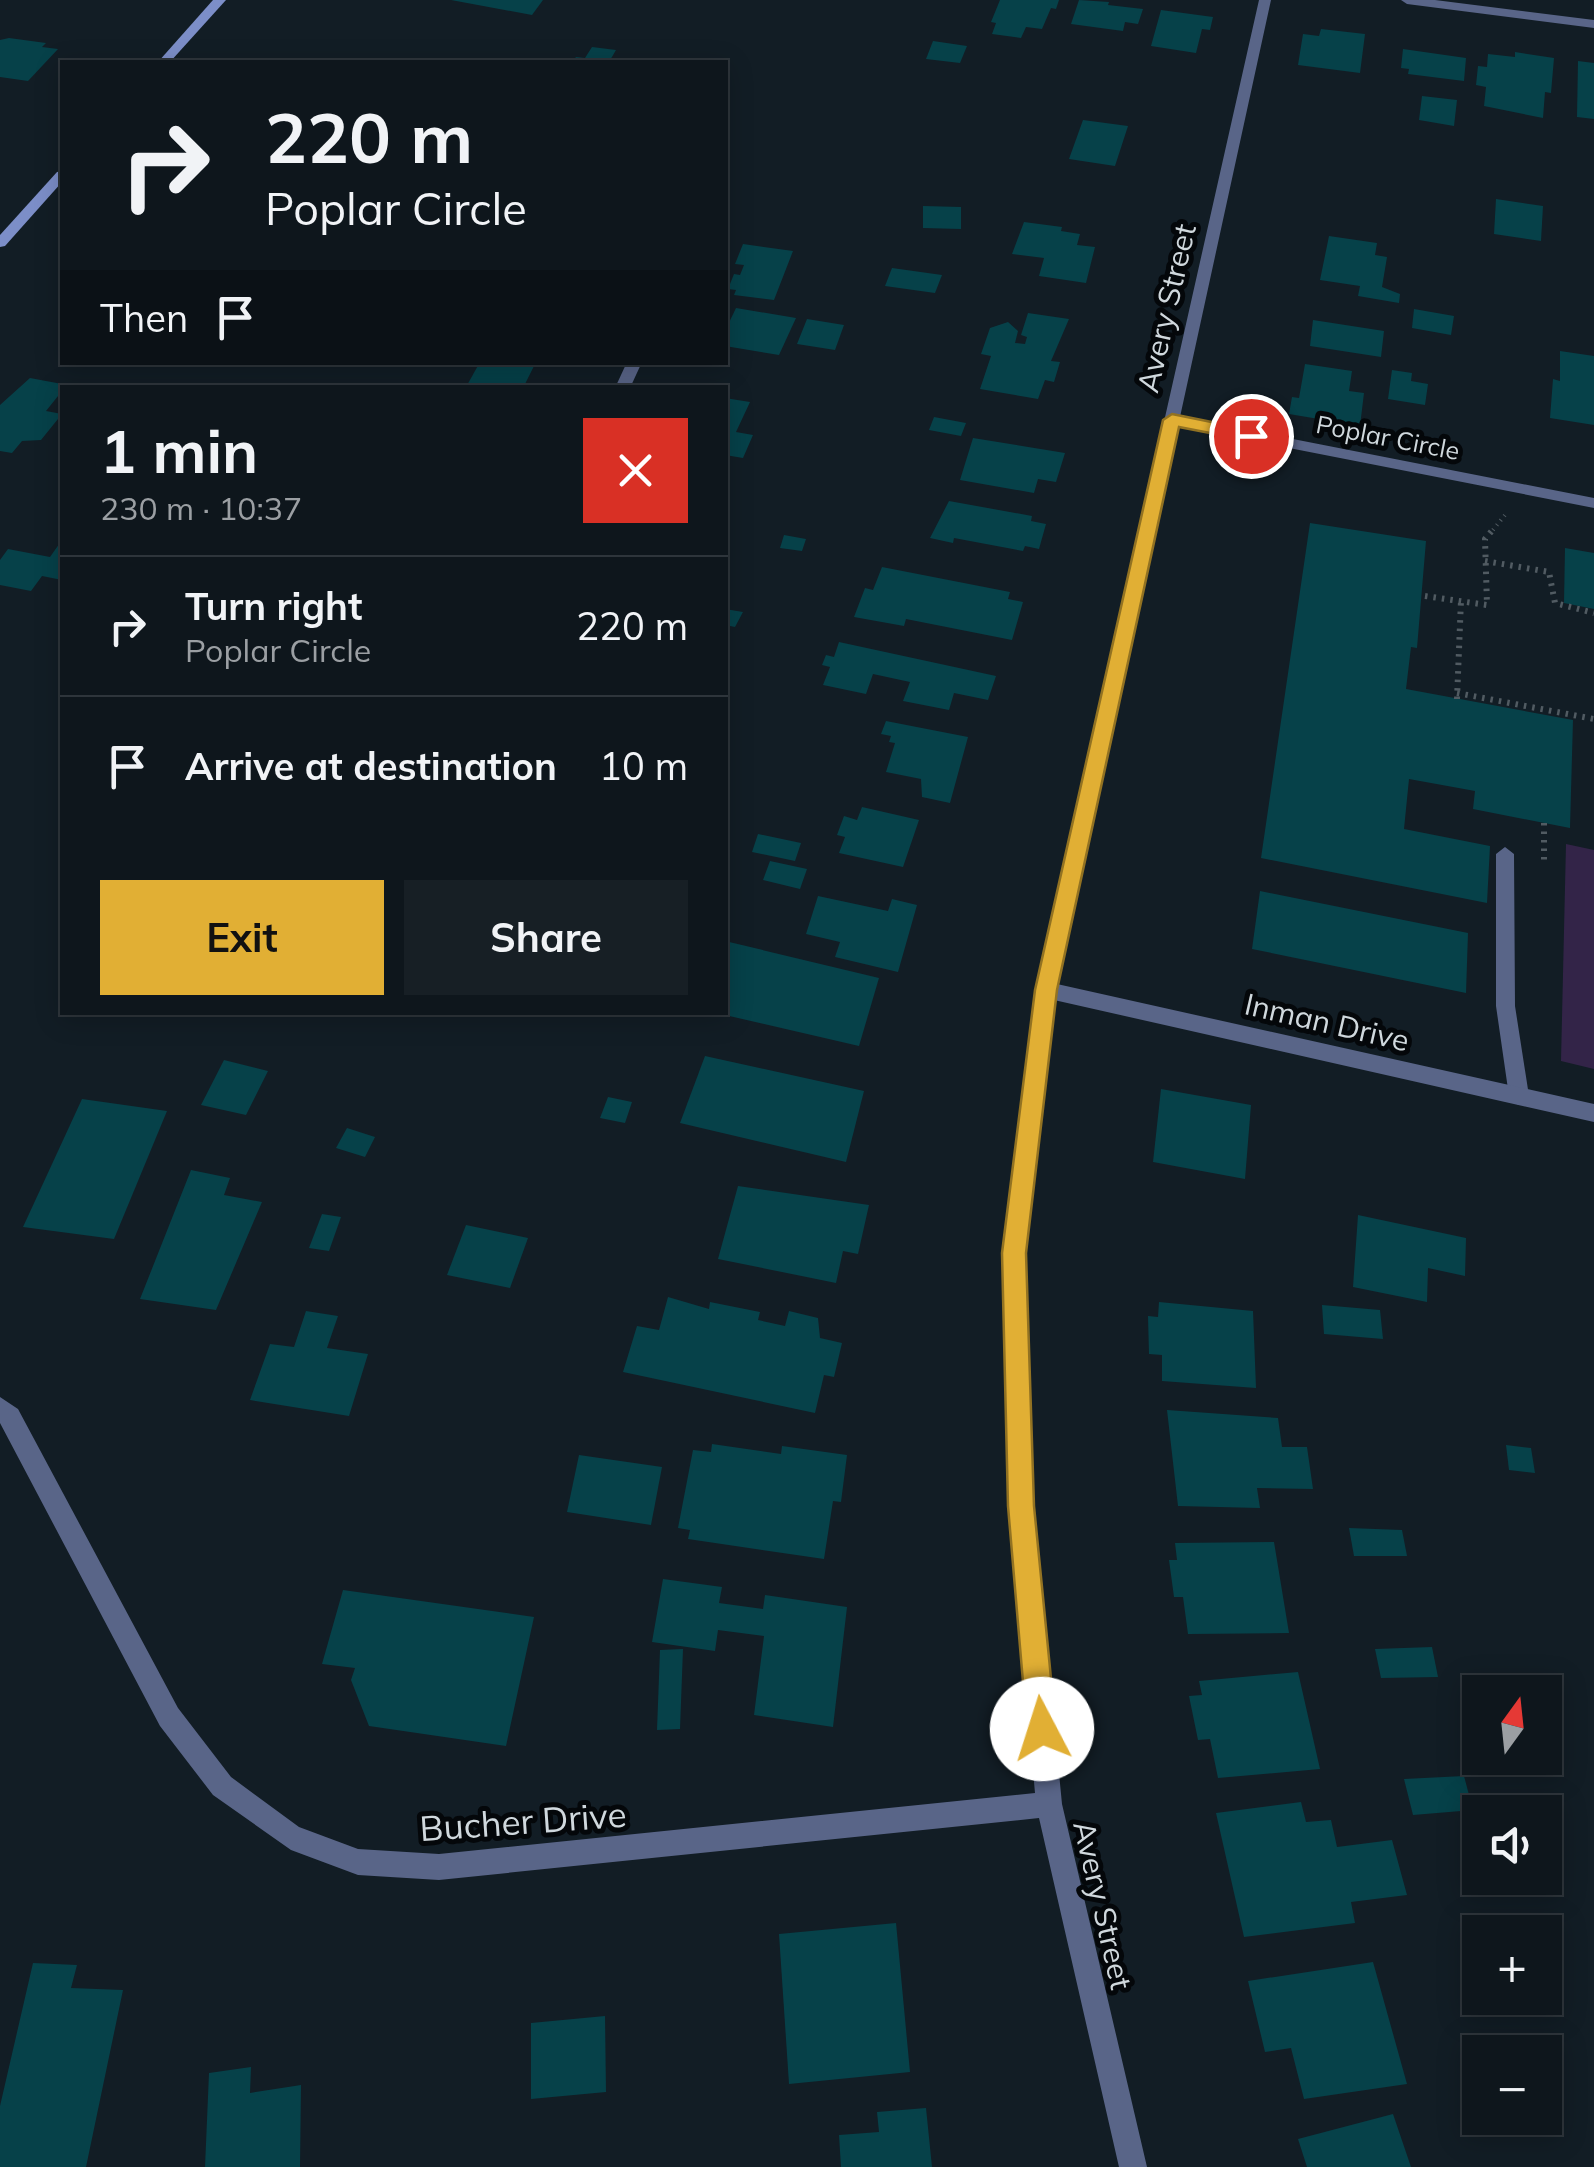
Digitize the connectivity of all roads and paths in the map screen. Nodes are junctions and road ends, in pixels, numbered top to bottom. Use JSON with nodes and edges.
{"nodes":[{"id":1,"x":220,"y":0,"type":"edge"},
{"id":2,"x":1265,"y":0,"type":"edge"},
{"id":3,"x":1407,"y":0,"type":"edge"},
{"id":4,"x":1594,"y":24,"type":"edge"},
{"id":5,"x":166,"y":60,"type":"edge"},
{"id":6,"x":60,"y":177,"type":"edge"},
{"id":7,"x":0,"y":244,"type":"edge"},
{"id":8,"x":1172,"y":420,"type":"junction"},
{"id":9,"x":1594,"y":503,"type":"edge"},
{"id":10,"x":1508,"y":512,"type":"dead end"},
{"id":11,"x":1486,"y":561,"type":"junction"},
{"id":12,"x":1425,"y":596,"type":"dead end"},
{"id":13,"x":1461,"y":600,"type":"junction"},
{"id":14,"x":1594,"y":613,"type":"edge"},
{"id":15,"x":1594,"y":718,"type":"edge"},
{"id":16,"x":1544,"y":823,"type":"dead end"},
{"id":17,"x":1504,"y":854,"type":"dead end"},
{"id":18,"x":1544,"y":855,"type":"dead end"},
{"id":19,"x":1046,"y":990,"type":"junction"},
{"id":20,"x":1519,"y":1096,"type":"junction"},
{"id":21,"x":1594,"y":1113,"type":"edge"},
{"id":22,"x":0,"y":1408,"type":"edge"},
{"id":23,"x":1048,"y":1804,"type":"junction"},
{"id":24,"x":1133,"y":2167,"type":"edge"}],
"edges":[{"from":1,"to":5,"type":"main road"},
{"from":2,"to":8,"type":"street","name":"Avery Street"},
{"from":3,"to":4,"type":"street"},
{"from":6,"to":7,"type":"main road"},
{"from":8,"to":9,"type":"street","name":"Poplar Circle"},
{"from":8,"to":19,"type":"street","name":"Avery Street"},
{"from":10,"to":11,"type":"path"},
{"from":11,"to":13,"type":"path"},
{"from":11,"to":14,"type":"path"},
{"from":12,"to":13,"type":"path"},
{"from":13,"to":15,"type":"path"},
{"from":16,"to":18,"type":"path"},
{"from":17,"to":20,"type":"street"},
{"from":19,"to":20,"type":"street","name":"Inman Drive"},
{"from":19,"to":23,"type":"street","name":"Avery Street"},
{"from":20,"to":21,"type":"street","name":"Inman Drive"},
{"from":22,"to":23,"type":"street","name":"Bucher Drive"},
{"from":23,"to":24,"type":"street","name":"Avery Street"}]}
